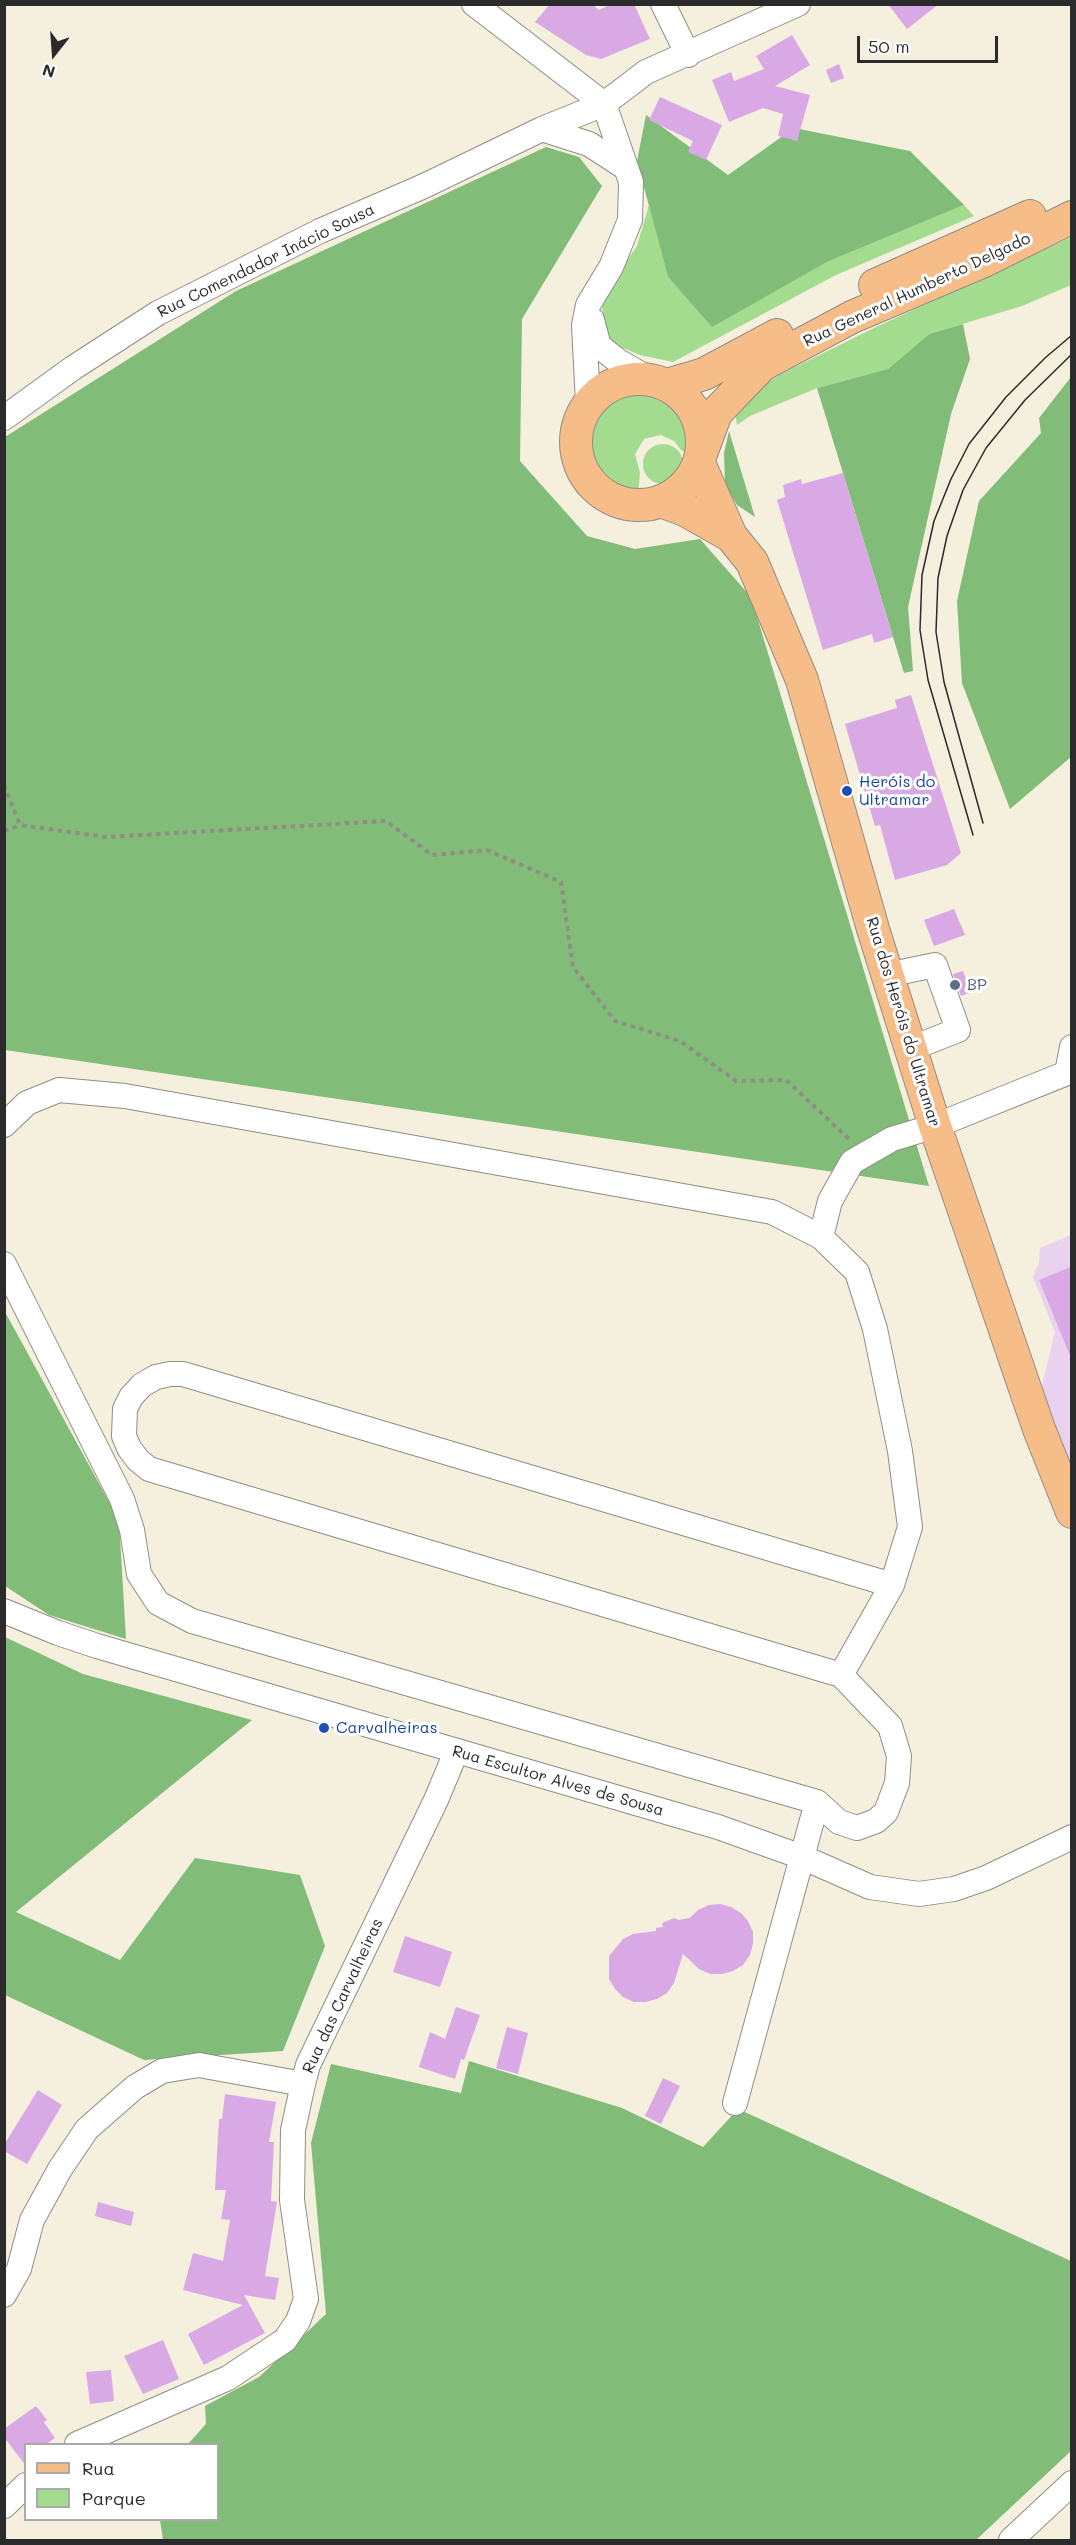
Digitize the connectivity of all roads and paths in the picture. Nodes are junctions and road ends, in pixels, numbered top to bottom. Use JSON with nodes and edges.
{"nodes":[{"id":1,"x":474,"y":4,"type":"edge"},
{"id":2,"x":663,"y":4,"type":"edge"},
{"id":3,"x":798,"y":4,"type":"edge"},
{"id":4,"x":688,"y":55,"type":"junction"},
{"id":5,"x":604,"y":104,"type":"junction"},
{"id":6,"x":542,"y":129,"type":"junction"},
{"id":7,"x":626,"y":168,"type":"junction"},
{"id":8,"x":1071,"y":198,"type":"edge"},
{"id":9,"x":1071,"y":217,"type":"edge"},
{"id":10,"x":588,"y":305,"type":"junction"},
{"id":11,"x":658,"y":382,"type":"junction"},
{"id":12,"x":588,"y":404,"type":"junction"},
{"id":13,"x":4,"y":418,"type":"edge"},
{"id":14,"x":700,"y":457,"type":"junction"},
{"id":15,"x":661,"y":501,"type":"junction"},
{"id":16,"x":731,"y":536,"type":"junction"},
{"id":17,"x":4,"y":785,"type":"edge"},
{"id":18,"x":20,"y":825,"type":"junction"},
{"id":19,"x":4,"y":831,"type":"edge"},
{"id":20,"x":887,"y":975,"type":"junction"},
{"id":21,"x":1071,"y":1047,"type":"edge"},
{"id":22,"x":910,"y":1049,"type":"junction"},
{"id":23,"x":1069,"y":1072,"type":"edge"},
{"id":24,"x":4,"y":1125,"type":"edge"},
{"id":25,"x":935,"y":1126,"type":"junction"},
{"id":26,"x":866,"y":1154,"type":"junction"},
{"id":27,"x":821,"y":1237,"type":"junction"},
{"id":28,"x":4,"y":1264,"type":"edge"},
{"id":29,"x":1071,"y":1512,"type":"edge"},
{"id":30,"x":892,"y":1585,"type":"junction"},
{"id":31,"x":4,"y":1611,"type":"edge"},
{"id":32,"x":841,"y":1675,"type":"junction"},
{"id":33,"x":456,"y":1752,"type":"junction"},
{"id":34,"x":817,"y":1802,"type":"junction"},
{"id":35,"x":1071,"y":1837,"type":"edge"},
{"id":36,"x":802,"y":1857,"type":"junction"},
{"id":37,"x":303,"y":2084,"type":"junction"},
{"id":38,"x":735,"y":2103,"type":"dead end"},
{"id":39,"x":4,"y":2295,"type":"edge"},
{"id":40,"x":82,"y":2443,"type":"edge"},
{"id":41,"x":1071,"y":2482,"type":"edge"},
{"id":42,"x":24,"y":2487,"type":"edge"},
{"id":43,"x":4,"y":2506,"type":"edge"},
{"id":44,"x":1011,"y":2541,"type":"edge"}],
"edges":[{"from":1,"to":5,"type":"street"},
{"from":2,"to":4,"type":"street"},
{"from":3,"to":4,"type":"street","name":"Rua Comendador Inácio Sousa"},
{"from":4,"to":5,"type":"street","name":"Rua Comendador Inácio Sousa"},
{"from":5,"to":6,"type":"street","name":"Rua Comendador Inácio Sousa"},
{"from":5,"to":7,"type":"street"},
{"from":6,"to":7,"type":"street"},
{"from":6,"to":13,"type":"street","name":"Rua Comendador Inácio Sousa"},
{"from":7,"to":10,"type":"street"},
{"from":8,"to":11,"type":"main road","name":"Rua General Humberto Delgado"},
{"from":9,"to":14,"type":"main road","name":"Rua General Humberto Delgado"},
{"from":10,"to":11,"type":"street"},
{"from":10,"to":12,"type":"street"},
{"from":11,"to":12,"type":"main road"},
{"from":11,"to":14,"type":"main road"},
{"from":12,"to":15,"type":"main road"},
{"from":14,"to":15,"type":"main road"},
{"from":14,"to":16,"type":"main road","name":"Rua dos Heróis do Ultramar"},
{"from":15,"to":16,"type":"main road","name":"Rua dos Heróis do Ultramar"},
{"from":16,"to":20,"type":"main road","name":"Rua dos Heróis do Ultramar"},
{"from":17,"to":18,"type":"path"},
{"from":18,"to":19,"type":"path"},
{"from":18,"to":26,"type":"path"},
{"from":20,"to":22,"type":"main road","name":"Rua dos Heróis do Ultramar"},
{"from":20,"to":22,"type":"street"},
{"from":21,"to":23,"type":"street"},
{"from":22,"to":25,"type":"main road","name":"Rua dos Heróis do Ultramar"},
{"from":23,"to":25,"type":"street"},
{"from":24,"to":27,"type":"street"},
{"from":25,"to":26,"type":"street"},
{"from":25,"to":29,"type":"main road","name":"Rua dos Heróis do Ultramar"},
{"from":26,"to":27,"type":"street"},
{"from":27,"to":30,"type":"street"},
{"from":28,"to":34,"type":"street"},
{"from":30,"to":32,"type":"street"},
{"from":30,"to":32,"type":"street"},
{"from":31,"to":33,"type":"street","name":"Rua Escultor Alves de Sousa"},
{"from":32,"to":34,"type":"street"},
{"from":33,"to":36,"type":"street","name":"Rua Escultor Alves de Sousa"},
{"from":33,"to":37,"type":"street","name":"Rua das Carvalheiras"},
{"from":34,"to":36,"type":"street"},
{"from":35,"to":36,"type":"street","name":"Rua Escultor Alves de Sousa"},
{"from":36,"to":38,"type":"street"},
{"from":37,"to":39,"type":"street"},
{"from":37,"to":40,"type":"street","name":"Rua das Carvalheiras"},
{"from":41,"to":44,"type":"street"},
{"from":42,"to":43,"type":"street"}]}
